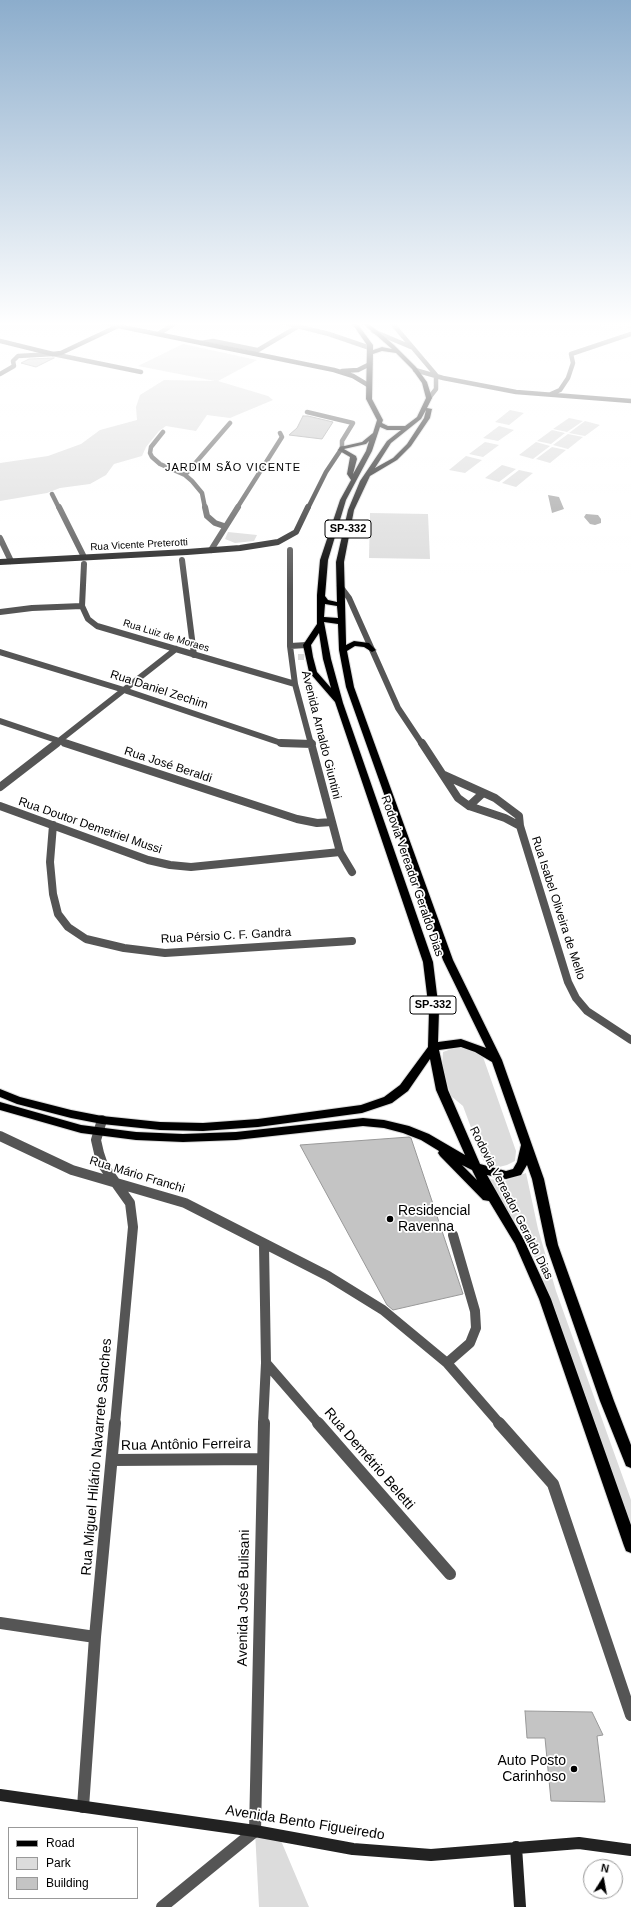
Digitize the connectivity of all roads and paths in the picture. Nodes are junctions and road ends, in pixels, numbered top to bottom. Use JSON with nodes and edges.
{"nodes":[{"id":1,"x":375,"y":411,"type":"edge"},
{"id":2,"x":423,"y":411,"type":"edge"},
{"id":3,"x":429,"y":411,"type":"edge"},
{"id":4,"x":307,"y":412,"type":"dead end"},
{"id":5,"x":230,"y":423,"type":"dead end"},
{"id":6,"x":377,"y":428,"type":"junction"},
{"id":7,"x":407,"y":428,"type":"junction"},
{"id":8,"x":163,"y":432,"type":"dead end"},
{"id":9,"x":280,"y":432,"type":"dead end"},
{"id":10,"x":341,"y":449,"type":"junction"},
{"id":11,"x":367,"y":474,"type":"junction"},
{"id":12,"x":185,"y":476,"type":"junction"},
{"id":13,"x":354,"y":480,"type":"junction"},
{"id":14,"x":52,"y":494,"type":"dead end"},
{"id":15,"x":224,"y":526,"type":"junction"},
{"id":16,"x":0,"y":538,"type":"edge"},
{"id":17,"x":211,"y":550,"type":"junction"},
{"id":18,"x":290,"y":550,"type":"dead end"},
{"id":19,"x":84,"y":557,"type":"junction"},
{"id":20,"x":182,"y":560,"type":"dead end"},
{"id":21,"x":11,"y":561,"type":"junction"},
{"id":22,"x":0,"y":562,"type":"edge"},
{"id":23,"x":84,"y":564,"type":"dead end"},
{"id":24,"x":340,"y":586,"type":"junction"},
{"id":25,"x":321,"y":595,"type":"junction"},
{"id":26,"x":342,"y":605,"type":"junction"},
{"id":27,"x":82,"y":606,"type":"junction"},
{"id":28,"x":0,"y":612,"type":"edge"},
{"id":29,"x":320,"y":622,"type":"junction"},
{"id":30,"x":342,"y":623,"type":"junction"},
{"id":31,"x":341,"y":637,"type":"junction"},
{"id":32,"x":368,"y":639,"type":"junction"},
{"id":33,"x":307,"y":645,"type":"junction"},
{"id":34,"x":290,"y":646,"type":"junction"},
{"id":35,"x":176,"y":649,"type":"junction"},
{"id":36,"x":343,"y":650,"type":"junction"},
{"id":37,"x":372,"y":650,"type":"junction"},
{"id":38,"x":0,"y":652,"type":"edge"},
{"id":39,"x":194,"y":655,"type":"junction"},
{"id":40,"x":300,"y":657,"type":"junction"},
{"id":41,"x":295,"y":684,"type":"junction"},
{"id":42,"x":124,"y":690,"type":"junction"},
{"id":43,"x":339,"y":703,"type":"junction"},
{"id":44,"x":0,"y":721,"type":"edge"},
{"id":45,"x":58,"y":741,"type":"junction"},
{"id":46,"x":312,"y":744,"type":"junction"},
{"id":47,"x":444,"y":775,"type":"junction"},
{"id":48,"x":0,"y":787,"type":"edge"},
{"id":49,"x":483,"y":793,"type":"junction"},
{"id":50,"x":0,"y":806,"type":"edge"},
{"id":51,"x":469,"y":806,"type":"junction"},
{"id":52,"x":332,"y":822,"type":"junction"},
{"id":53,"x":53,"y":825,"type":"junction"},
{"id":54,"x":520,"y":826,"type":"junction"},
{"id":55,"x":340,"y":852,"type":"junction"},
{"id":56,"x":352,"y":872,"type":"dead end"},
{"id":57,"x":352,"y":941,"type":"dead end"},
{"id":58,"x":631,"y":1040,"type":"edge"},
{"id":59,"x":433,"y":1047,"type":"junction"},
{"id":60,"x":497,"y":1060,"type":"junction"},
{"id":61,"x":0,"y":1093,"type":"edge"},
{"id":62,"x":0,"y":1106,"type":"edge"},
{"id":63,"x":102,"y":1120,"type":"junction"},
{"id":64,"x":97,"y":1132,"type":"junction"},
{"id":65,"x":0,"y":1136,"type":"edge"},
{"id":66,"x":426,"y":1137,"type":"junction"},
{"id":67,"x":526,"y":1146,"type":"junction"},
{"id":68,"x":476,"y":1167,"type":"junction"},
{"id":69,"x":117,"y":1182,"type":"junction"},
{"id":70,"x":499,"y":1210,"type":"junction"},
{"id":71,"x":453,"y":1235,"type":"dead end"},
{"id":72,"x":264,"y":1245,"type":"junction"},
{"id":73,"x":266,"y":1363,"type":"junction"},
{"id":74,"x":447,"y":1363,"type":"junction"},
{"id":75,"x":262,"y":1459,"type":"junction"},
{"id":76,"x":112,"y":1460,"type":"junction"},
{"id":77,"x":631,"y":1462,"type":"edge"},
{"id":78,"x":631,"y":1546,"type":"edge"},
{"id":79,"x":450,"y":1574,"type":"dead end"},
{"id":80,"x":0,"y":1623,"type":"edge"},
{"id":81,"x":95,"y":1637,"type":"junction"},
{"id":82,"x":631,"y":1715,"type":"edge"},
{"id":83,"x":0,"y":1795,"type":"edge"},
{"id":84,"x":83,"y":1807,"type":"junction"},
{"id":85,"x":255,"y":1831,"type":"junction"},
{"id":86,"x":516,"y":1847,"type":"junction"},
{"id":87,"x":631,"y":1850,"type":"edge"},
{"id":88,"x":162,"y":1907,"type":"edge"},
{"id":89,"x":520,"y":1907,"type":"edge"}],
"edges":[{"from":1,"to":6,"type":"main road"},
{"from":2,"to":7,"type":"main road","name":"Rodovia Vereador Geraldo Dias","number":"SP-332"},
{"from":3,"to":11,"type":"main road"},
{"from":4,"to":10,"type":"street"},
{"from":5,"to":12,"type":"street"},
{"from":6,"to":7,"type":"main road"},
{"from":6,"to":10,"type":"main road"},
{"from":6,"to":13,"type":"main road","name":"Rodovia Vereador Geraldo Dias","number":"SP-332"},
{"from":7,"to":11,"type":"main road","name":"Rodovia Vereador Geraldo Dias","number":"SP-332"},
{"from":8,"to":12,"type":"street"},
{"from":9,"to":15,"type":"street"},
{"from":10,"to":13,"type":"main road"},
{"from":10,"to":17,"type":"street","name":"Rua Vicente Preterotti"},
{"from":11,"to":24,"type":"main road","name":"Rodovia Vereador Geraldo Dias","number":"SP-332"},
{"from":12,"to":15,"type":"street"},
{"from":13,"to":25,"type":"main road","name":"Rodovia Vereador Geraldo Dias","number":"SP-332"},
{"from":14,"to":19,"type":"street"},
{"from":15,"to":17,"type":"street"},
{"from":16,"to":21,"type":"street"},
{"from":17,"to":19,"type":"street","name":"Rua Vicente Preterotti"},
{"from":18,"to":34,"type":"street","name":"Avenida Arnaldo Giuntini"},
{"from":19,"to":21,"type":"street","name":"Rua Vicente Preterotti"},
{"from":20,"to":39,"type":"street"},
{"from":21,"to":22,"type":"street","name":"Rua Vicente Preterotti"},
{"from":23,"to":27,"type":"street"},
{"from":24,"to":26,"type":"main road","name":"Rodovia Vereador Geraldo Dias","number":"SP-332"},
{"from":24,"to":32,"type":"street"},
{"from":25,"to":26,"type":"main road"},
{"from":25,"to":29,"type":"main road","name":"Rodovia Vereador Geraldo Dias","number":"SP-332"},
{"from":26,"to":30,"type":"main road","name":"Rodovia Vereador Geraldo Dias","number":"SP-332"},
{"from":27,"to":28,"type":"street"},
{"from":27,"to":35,"type":"street","name":"Rua Luiz de Moraes"},
{"from":29,"to":30,"type":"main road"},
{"from":29,"to":33,"type":"main road"},
{"from":29,"to":43,"type":"main road","name":"Rodovia Vereador Geraldo Dias","number":"SP-332"},
{"from":30,"to":31,"type":"main road","name":"Rodovia Vereador Geraldo Dias","number":"SP-332"},
{"from":31,"to":32,"type":"main road"},
{"from":31,"to":36,"type":"main road","name":"Rodovia Vereador Geraldo Dias","number":"SP-332"},
{"from":32,"to":37,"type":"street"},
{"from":33,"to":34,"type":"street"},
{"from":33,"to":40,"type":"main road"},
{"from":34,"to":40,"type":"street","name":"Avenida Arnaldo Giuntini"},
{"from":35,"to":39,"type":"street","name":"Rua Luiz de Moraes"},
{"from":35,"to":42,"type":"street"},
{"from":36,"to":37,"type":"main road"},
{"from":36,"to":60,"type":"main road","name":"Rodovia Vereador Geraldo Dias","number":"SP-332"},
{"from":37,"to":47,"type":"street"},
{"from":38,"to":42,"type":"street","name":"Rua Daniel Zechim"},
{"from":39,"to":41,"type":"street","name":"Rua Luiz de Moraes"},
{"from":40,"to":41,"type":"street","name":"Avenida Arnaldo Giuntini"},
{"from":40,"to":43,"type":"main road"},
{"from":41,"to":46,"type":"street","name":"Avenida Arnaldo Giuntini"},
{"from":42,"to":45,"type":"street"},
{"from":42,"to":46,"type":"street","name":"Rua Daniel Zechim"},
{"from":43,"to":59,"type":"main road","name":"Rodovia Vereador Geraldo Dias","number":"SP-332"},
{"from":44,"to":45,"type":"street","name":"Rua José Beraldi"},
{"from":45,"to":48,"type":"street"},
{"from":45,"to":52,"type":"street","name":"Rua José Beraldi"},
{"from":46,"to":52,"type":"street","name":"Avenida Arnaldo Giuntini"},
{"from":47,"to":49,"type":"street"},
{"from":47,"to":51,"type":"street"},
{"from":49,"to":51,"type":"street"},
{"from":49,"to":54,"type":"street","name":"Rua Isabel Oliveira de Mello"},
{"from":50,"to":53,"type":"street","name":"Rua Doutor Demetriel Mussi"},
{"from":51,"to":54,"type":"street"},
{"from":52,"to":55,"type":"street","name":"Avenida Arnaldo Giuntini"},
{"from":53,"to":55,"type":"street","name":"Rua Doutor Demetriel Mussi"},
{"from":53,"to":57,"type":"street","name":"Rua Pérsio C. F. Gandra"},
{"from":54,"to":58,"type":"street","name":"Rua Isabel Oliveira de Mello"},
{"from":55,"to":56,"type":"street","name":"Avenida Arnaldo Giuntini"},
{"from":59,"to":60,"type":"main road"},
{"from":59,"to":63,"type":"main road"},
{"from":59,"to":68,"type":"main road","name":"Rodovia Vereador Geraldo Dias","number":"SP-332"},
{"from":60,"to":67,"type":"main road","name":"Rodovia Vereador Geraldo Dias","number":"SP-332"},
{"from":61,"to":63,"type":"main road"},
{"from":62,"to":64,"type":"main road"},
{"from":63,"to":64,"type":"street","name":"Rua Miguel Hilário Navarrete Sanches"},
{"from":64,"to":66,"type":"main road"},
{"from":64,"to":69,"type":"street","name":"Rua Miguel Hilário Navarrete Sanches"},
{"from":65,"to":69,"type":"street","name":"Rua Mário Franchi"},
{"from":66,"to":68,"type":"main road"},
{"from":66,"to":70,"type":"main road"},
{"from":67,"to":68,"type":"main road"},
{"from":67,"to":77,"type":"main road","name":"Rodovia Vereador Geraldo Dias","number":"SP-332"},
{"from":68,"to":70,"type":"main road","name":"Rodovia Vereador Geraldo Dias","number":"SP-332"},
{"from":69,"to":72,"type":"street","name":"Rua Mário Franchi"},
{"from":69,"to":76,"type":"street","name":"Rua Miguel Hilário Navarrete Sanches"},
{"from":70,"to":78,"type":"main road","name":"Rodovia Vereador Geraldo Dias","number":"SP-332"},
{"from":71,"to":74,"type":"street"},
{"from":72,"to":73,"type":"street","name":"Avenida José Bulisani"},
{"from":72,"to":74,"type":"street","name":"Rua Mário Franchi"},
{"from":73,"to":75,"type":"street","name":"Avenida José Bulisani"},
{"from":73,"to":79,"type":"street","name":"Rua Demétrio Beletti"},
{"from":74,"to":82,"type":"street","name":"Rua Mário Franchi"},
{"from":75,"to":76,"type":"street","name":"Rua Antônio Ferreira"},
{"from":75,"to":85,"type":"street","name":"Avenida José Bulisani"},
{"from":76,"to":81,"type":"street","name":"Rua Miguel Hilário Navarrete Sanches"},
{"from":80,"to":81,"type":"street"},
{"from":81,"to":84,"type":"street","name":"Rua Miguel Hilário Navarrete Sanches"},
{"from":83,"to":84,"type":"street","name":"Avenida Bento Figueiredo"},
{"from":84,"to":85,"type":"street","name":"Avenida Bento Figueiredo"},
{"from":85,"to":86,"type":"street","name":"Avenida Bento Figueiredo"},
{"from":85,"to":88,"type":"street"},
{"from":86,"to":87,"type":"street","name":"Avenida Bento Figueiredo"},
{"from":86,"to":89,"type":"street"}]}
